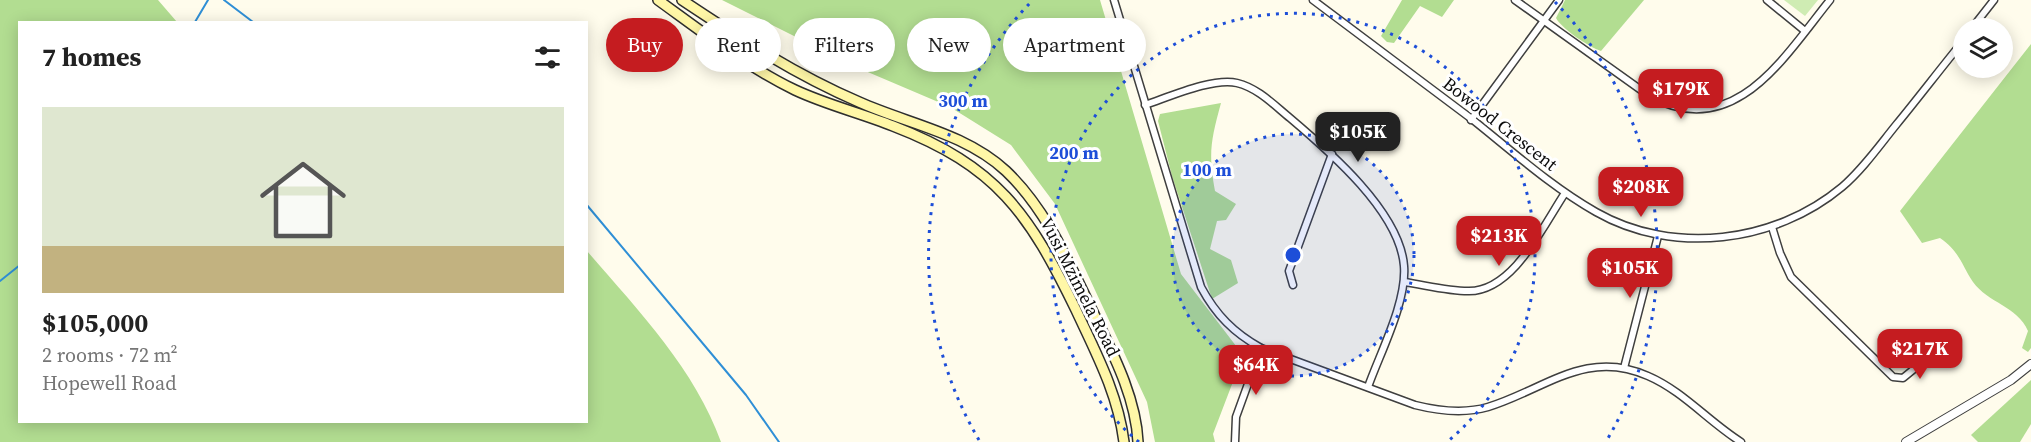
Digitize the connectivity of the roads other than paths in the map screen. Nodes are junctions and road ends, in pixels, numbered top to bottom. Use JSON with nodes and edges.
{"nodes":[{"id":1,"x":658,"y":0,"type":"edge"},
{"id":2,"x":682,"y":0,"type":"edge"},
{"id":3,"x":1114,"y":0,"type":"edge"},
{"id":4,"x":1313,"y":0,"type":"edge"},
{"id":5,"x":1515,"y":0,"type":"edge"},
{"id":6,"x":1559,"y":0,"type":"edge"},
{"id":7,"x":1767,"y":0,"type":"edge"},
{"id":8,"x":1830,"y":0,"type":"edge"},
{"id":9,"x":1994,"y":0,"type":"edge"},
{"id":10,"x":1980,"y":18,"type":"edge"},
{"id":11,"x":1544,"y":20,"type":"junction"},
{"id":12,"x":1805,"y":31,"type":"junction"},
{"id":13,"x":1953,"y":54,"type":"edge"},
{"id":14,"x":1145,"y":105,"type":"junction"},
{"id":15,"x":1471,"y":120,"type":"junction"},
{"id":16,"x":1332,"y":154,"type":"junction"},
{"id":17,"x":1565,"y":193,"type":"junction"},
{"id":18,"x":1772,"y":227,"type":"junction"},
{"id":19,"x":1658,"y":236,"type":"junction"},
{"id":20,"x":1404,"y":282,"type":"junction"},
{"id":21,"x":1293,"y":285,"type":"dead end"},
{"id":22,"x":1952,"y":338,"type":"dead end"},
{"id":23,"x":1261,"y":348,"type":"junction"},
{"id":24,"x":2031,"y":364,"type":"edge"},
{"id":25,"x":1624,"y":368,"type":"junction"},
{"id":26,"x":1368,"y":387,"type":"junction"},
{"id":27,"x":1732,"y":440,"type":"edge"},
{"id":28,"x":1124,"y":442,"type":"edge"},
{"id":29,"x":1138,"y":442,"type":"edge"},
{"id":30,"x":1235,"y":442,"type":"edge"},
{"id":31,"x":1741,"y":442,"type":"edge"},
{"id":32,"x":1906,"y":442,"type":"edge"}],
"edges":[{"from":1,"to":28,"type":"main road","name":"Vusi Mzimela Road"},
{"from":2,"to":29,"type":"main road","name":"Vusi Mzimela Road"},
{"from":3,"to":14,"type":"street"},
{"from":4,"to":15,"type":"street","name":"Bowood Crescent"},
{"from":5,"to":11,"type":"street"},
{"from":6,"to":11,"type":"street"},
{"from":7,"to":12,"type":"street"},
{"from":8,"to":12,"type":"street"},
{"from":9,"to":10,"type":"street"},
{"from":11,"to":12,"type":"street"},
{"from":11,"to":15,"type":"street"},
{"from":13,"to":18,"type":"street","name":"Bowood Crescent"},
{"from":14,"to":16,"type":"street"},
{"from":14,"to":23,"type":"street"},
{"from":15,"to":17,"type":"street","name":"Bowood Crescent"},
{"from":16,"to":20,"type":"street"},
{"from":16,"to":21,"type":"street"},
{"from":17,"to":19,"type":"street","name":"Bowood Crescent"},
{"from":17,"to":20,"type":"street"},
{"from":18,"to":19,"type":"street","name":"Bowood Crescent"},
{"from":18,"to":22,"type":"street"},
{"from":19,"to":25,"type":"street"},
{"from":20,"to":26,"type":"street"},
{"from":23,"to":26,"type":"street"},
{"from":23,"to":30,"type":"street"},
{"from":24,"to":32,"type":"street"},
{"from":25,"to":26,"type":"street"},
{"from":25,"to":27,"type":"street"},
{"from":27,"to":31,"type":"street"}]}
